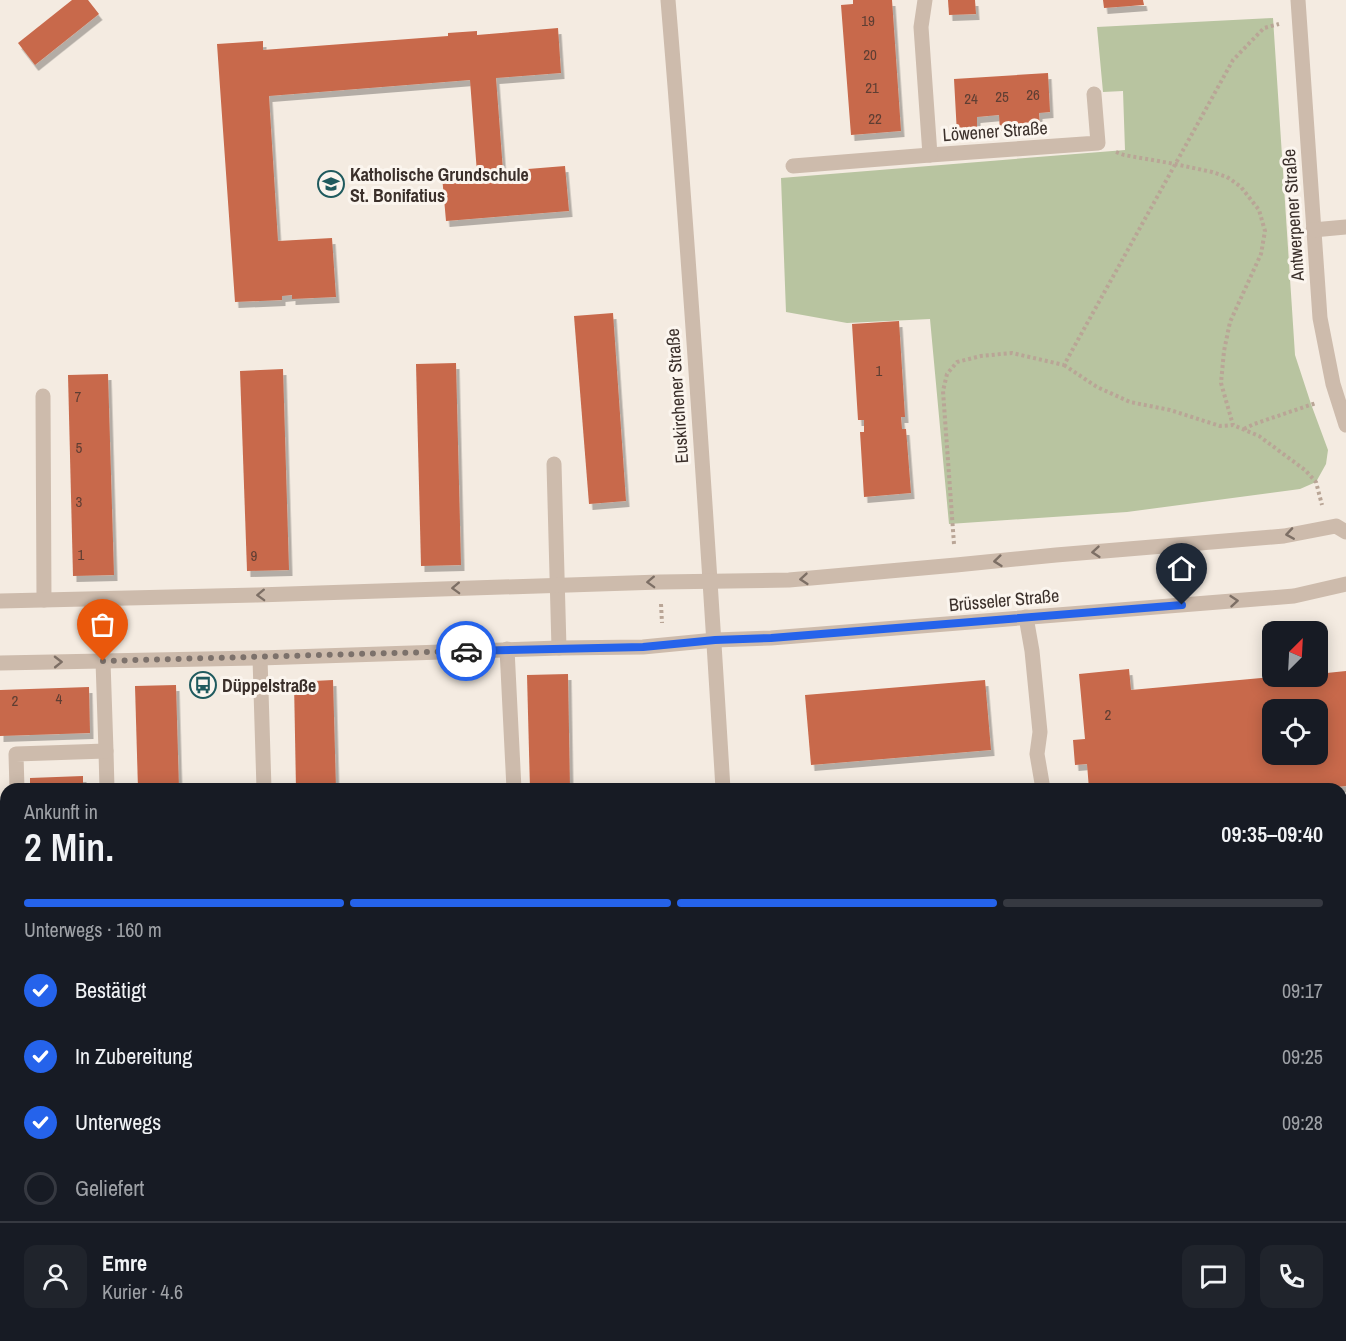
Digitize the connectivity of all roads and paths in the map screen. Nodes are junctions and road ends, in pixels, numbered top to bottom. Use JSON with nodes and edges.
{"nodes":[{"id":1,"x":668,"y":0,"type":"edge"},
{"id":2,"x":925,"y":0,"type":"edge"},
{"id":3,"x":1298,"y":0,"type":"edge"},
{"id":4,"x":1299,"y":19,"type":"junction"},
{"id":5,"x":1094,"y":94,"type":"dead end"},
{"id":6,"x":1098,"y":143,"type":"junction"},
{"id":7,"x":930,"y":155,"type":"junction"},
{"id":8,"x":1175,"y":164,"type":"junction"},
{"id":9,"x":793,"y":166,"type":"dead end"},
{"id":10,"x":1346,"y":227,"type":"edge"},
{"id":11,"x":1313,"y":230,"type":"junction"},
{"id":12,"x":1064,"y":364,"type":"junction"},
{"id":13,"x":1336,"y":395,"type":"junction"},
{"id":14,"x":44,"y":396,"type":"dead end"},
{"id":15,"x":1346,"y":424,"type":"edge"},
{"id":16,"x":1233,"y":425,"type":"junction"},
{"id":17,"x":1244,"y":430,"type":"junction"},
{"id":18,"x":554,"y":464,"type":"dead end"},
{"id":19,"x":1327,"y":528,"type":"junction"},
{"id":20,"x":1346,"y":532,"type":"edge"},
{"id":21,"x":956,"y":566,"type":"junction"},
{"id":22,"x":710,"y":581,"type":"junction"},
{"id":23,"x":660,"y":582,"type":"junction"},
{"id":24,"x":1346,"y":584,"type":"edge"},
{"id":25,"x":558,"y":585,"type":"junction"},
{"id":26,"x":44,"y":600,"type":"junction"},
{"id":27,"x":0,"y":601,"type":"edge"},
{"id":28,"x":1026,"y":617,"type":"junction"},
{"id":29,"x":715,"y":640,"type":"junction"},
{"id":30,"x":664,"y":645,"type":"junction"},
{"id":31,"x":559,"y":648,"type":"junction"},
{"id":32,"x":507,"y":650,"type":"junction"},
{"id":33,"x":260,"y":658,"type":"junction"},
{"id":34,"x":103,"y":661,"type":"junction"},
{"id":35,"x":0,"y":663,"type":"edge"},
{"id":36,"x":106,"y":751,"type":"junction"},
{"id":37,"x":17,"y":783,"type":"edge"},
{"id":38,"x":107,"y":783,"type":"edge"},
{"id":39,"x":264,"y":783,"type":"edge"},
{"id":40,"x":514,"y":783,"type":"edge"},
{"id":41,"x":723,"y":783,"type":"edge"},
{"id":42,"x":1042,"y":783,"type":"edge"}],
"edges":[{"from":1,"to":22,"type":"street","name":"Euskirchener Straße"},
{"from":2,"to":7,"type":"street","name":"Löwener Straße"},
{"from":3,"to":4,"type":"street","name":"Antwerpener Straße"},
{"from":4,"to":8,"type":"path"},
{"from":4,"to":11,"type":"street","name":"Antwerpener Straße"},
{"from":5,"to":6,"type":"street"},
{"from":6,"to":7,"type":"street","name":"Löwener Straße"},
{"from":6,"to":8,"type":"path"},
{"from":7,"to":9,"type":"street"},
{"from":8,"to":12,"type":"path"},
{"from":8,"to":16,"type":"path"},
{"from":10,"to":11,"type":"street"},
{"from":11,"to":13,"type":"street","name":"Antwerpener Straße"},
{"from":12,"to":16,"type":"path"},
{"from":12,"to":21,"type":"path"},
{"from":13,"to":15,"type":"street","name":"Antwerpener Straße"},
{"from":13,"to":17,"type":"path"},
{"from":14,"to":26,"type":"street"},
{"from":16,"to":17,"type":"path"},
{"from":17,"to":19,"type":"path"},
{"from":18,"to":25,"type":"street"},
{"from":19,"to":20,"type":"street"},
{"from":19,"to":21,"type":"street","one_way":true},
{"from":21,"to":22,"type":"street","one_way":true},
{"from":22,"to":23,"type":"street"},
{"from":22,"to":29,"type":"street","name":"Euskirchener Straße"},
{"from":23,"to":25,"type":"street","one_way":true},
{"from":23,"to":30,"type":"path"},
{"from":28,"to":24,"type":"street","name":"Brüsseler Straße","one_way":true},
{"from":25,"to":26,"type":"street","one_way":true},
{"from":25,"to":31,"type":"street"},
{"from":26,"to":27,"type":"street"},
{"from":28,"to":29,"type":"street","name":"Brüsseler Straße"},
{"from":28,"to":42,"type":"street"},
{"from":29,"to":30,"type":"street","name":"Brüsseler Straße"},
{"from":29,"to":41,"type":"street","name":"Euskirchener Straße"},
{"from":30,"to":31,"type":"street"},
{"from":31,"to":32,"type":"street"},
{"from":32,"to":33,"type":"street"},
{"from":32,"to":40,"type":"street"},
{"from":33,"to":34,"type":"street"},
{"from":33,"to":39,"type":"street"},
{"from":35,"to":34,"type":"street","one_way":true},
{"from":34,"to":36,"type":"street"},
{"from":36,"to":37,"type":"street"},
{"from":36,"to":38,"type":"street"}]}
